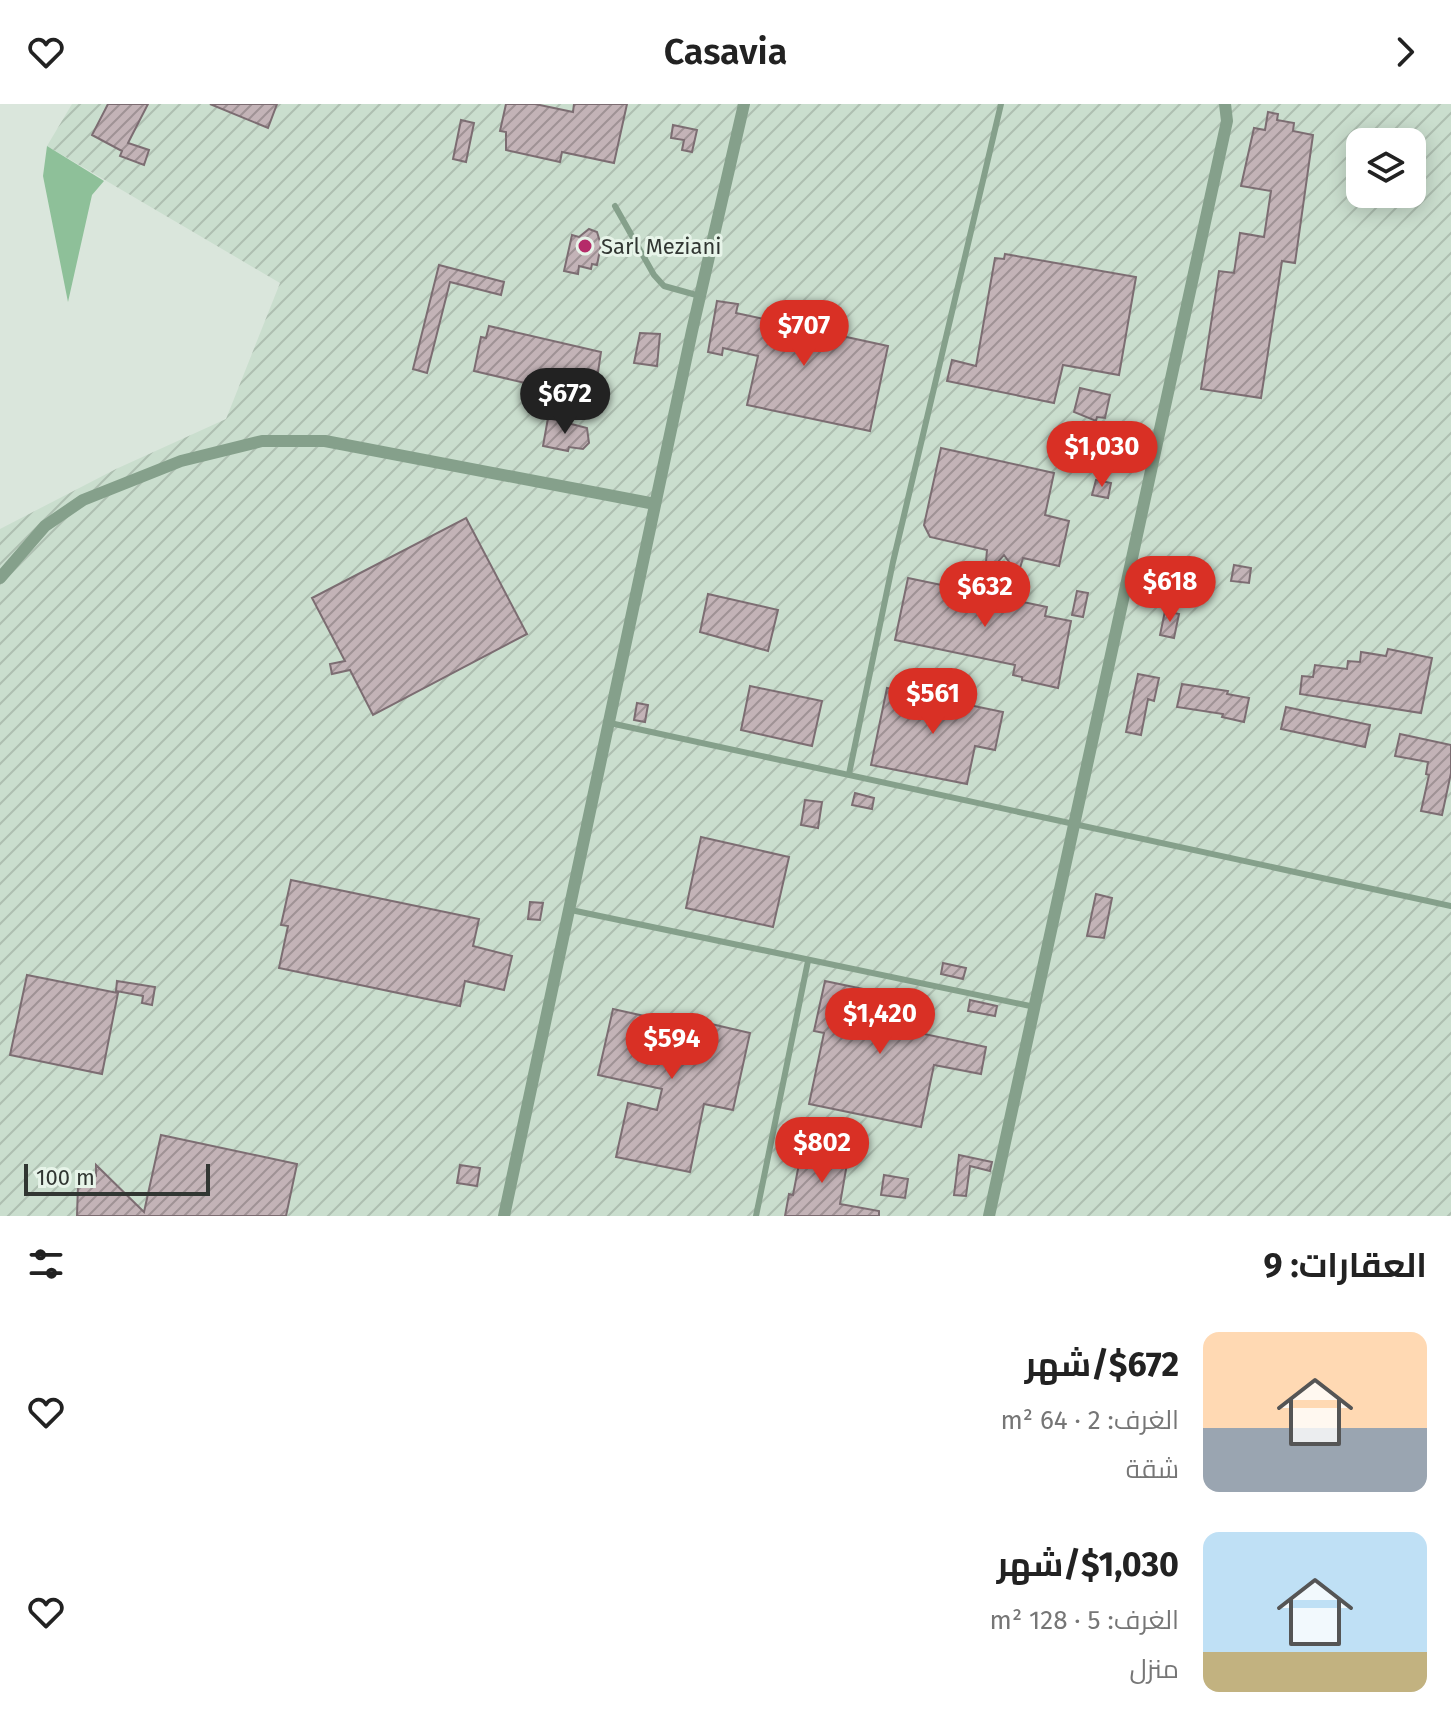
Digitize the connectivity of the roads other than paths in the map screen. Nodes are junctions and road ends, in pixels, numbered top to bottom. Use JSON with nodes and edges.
{"nodes":[{"id":1,"x":744,"y":104,"type":"edge"},
{"id":2,"x":1001,"y":104,"type":"edge"},
{"id":3,"x":1225,"y":104,"type":"edge"},
{"id":4,"x":615,"y":206,"type":"dead end"},
{"id":5,"x":700,"y":296,"type":"junction"},
{"id":6,"x":655,"y":504,"type":"junction"},
{"id":7,"x":0,"y":578,"type":"edge"},
{"id":8,"x":610,"y":723,"type":"junction"},
{"id":9,"x":849,"y":774,"type":"junction"},
{"id":10,"x":1074,"y":824,"type":"junction"},
{"id":11,"x":1451,"y":906,"type":"edge"},
{"id":12,"x":571,"y":910,"type":"junction"},
{"id":13,"x":808,"y":961,"type":"junction"},
{"id":14,"x":1035,"y":1007,"type":"junction"},
{"id":15,"x":504,"y":1216,"type":"edge"},
{"id":16,"x":756,"y":1216,"type":"edge"},
{"id":17,"x":989,"y":1216,"type":"edge"}],
"edges":[{"from":1,"to":5,"type":"street"},
{"from":2,"to":9,"type":"lane"},
{"from":3,"to":10,"type":"street"},
{"from":4,"to":5,"type":"lane"},
{"from":5,"to":6,"type":"street"},
{"from":6,"to":7,"type":"street"},
{"from":6,"to":8,"type":"street"},
{"from":8,"to":9,"type":"lane"},
{"from":8,"to":12,"type":"street"},
{"from":9,"to":10,"type":"lane"},
{"from":10,"to":11,"type":"lane"},
{"from":10,"to":14,"type":"street"},
{"from":12,"to":13,"type":"lane"},
{"from":12,"to":15,"type":"street"},
{"from":13,"to":14,"type":"lane"},
{"from":13,"to":16,"type":"lane"},
{"from":14,"to":17,"type":"street"}]}
